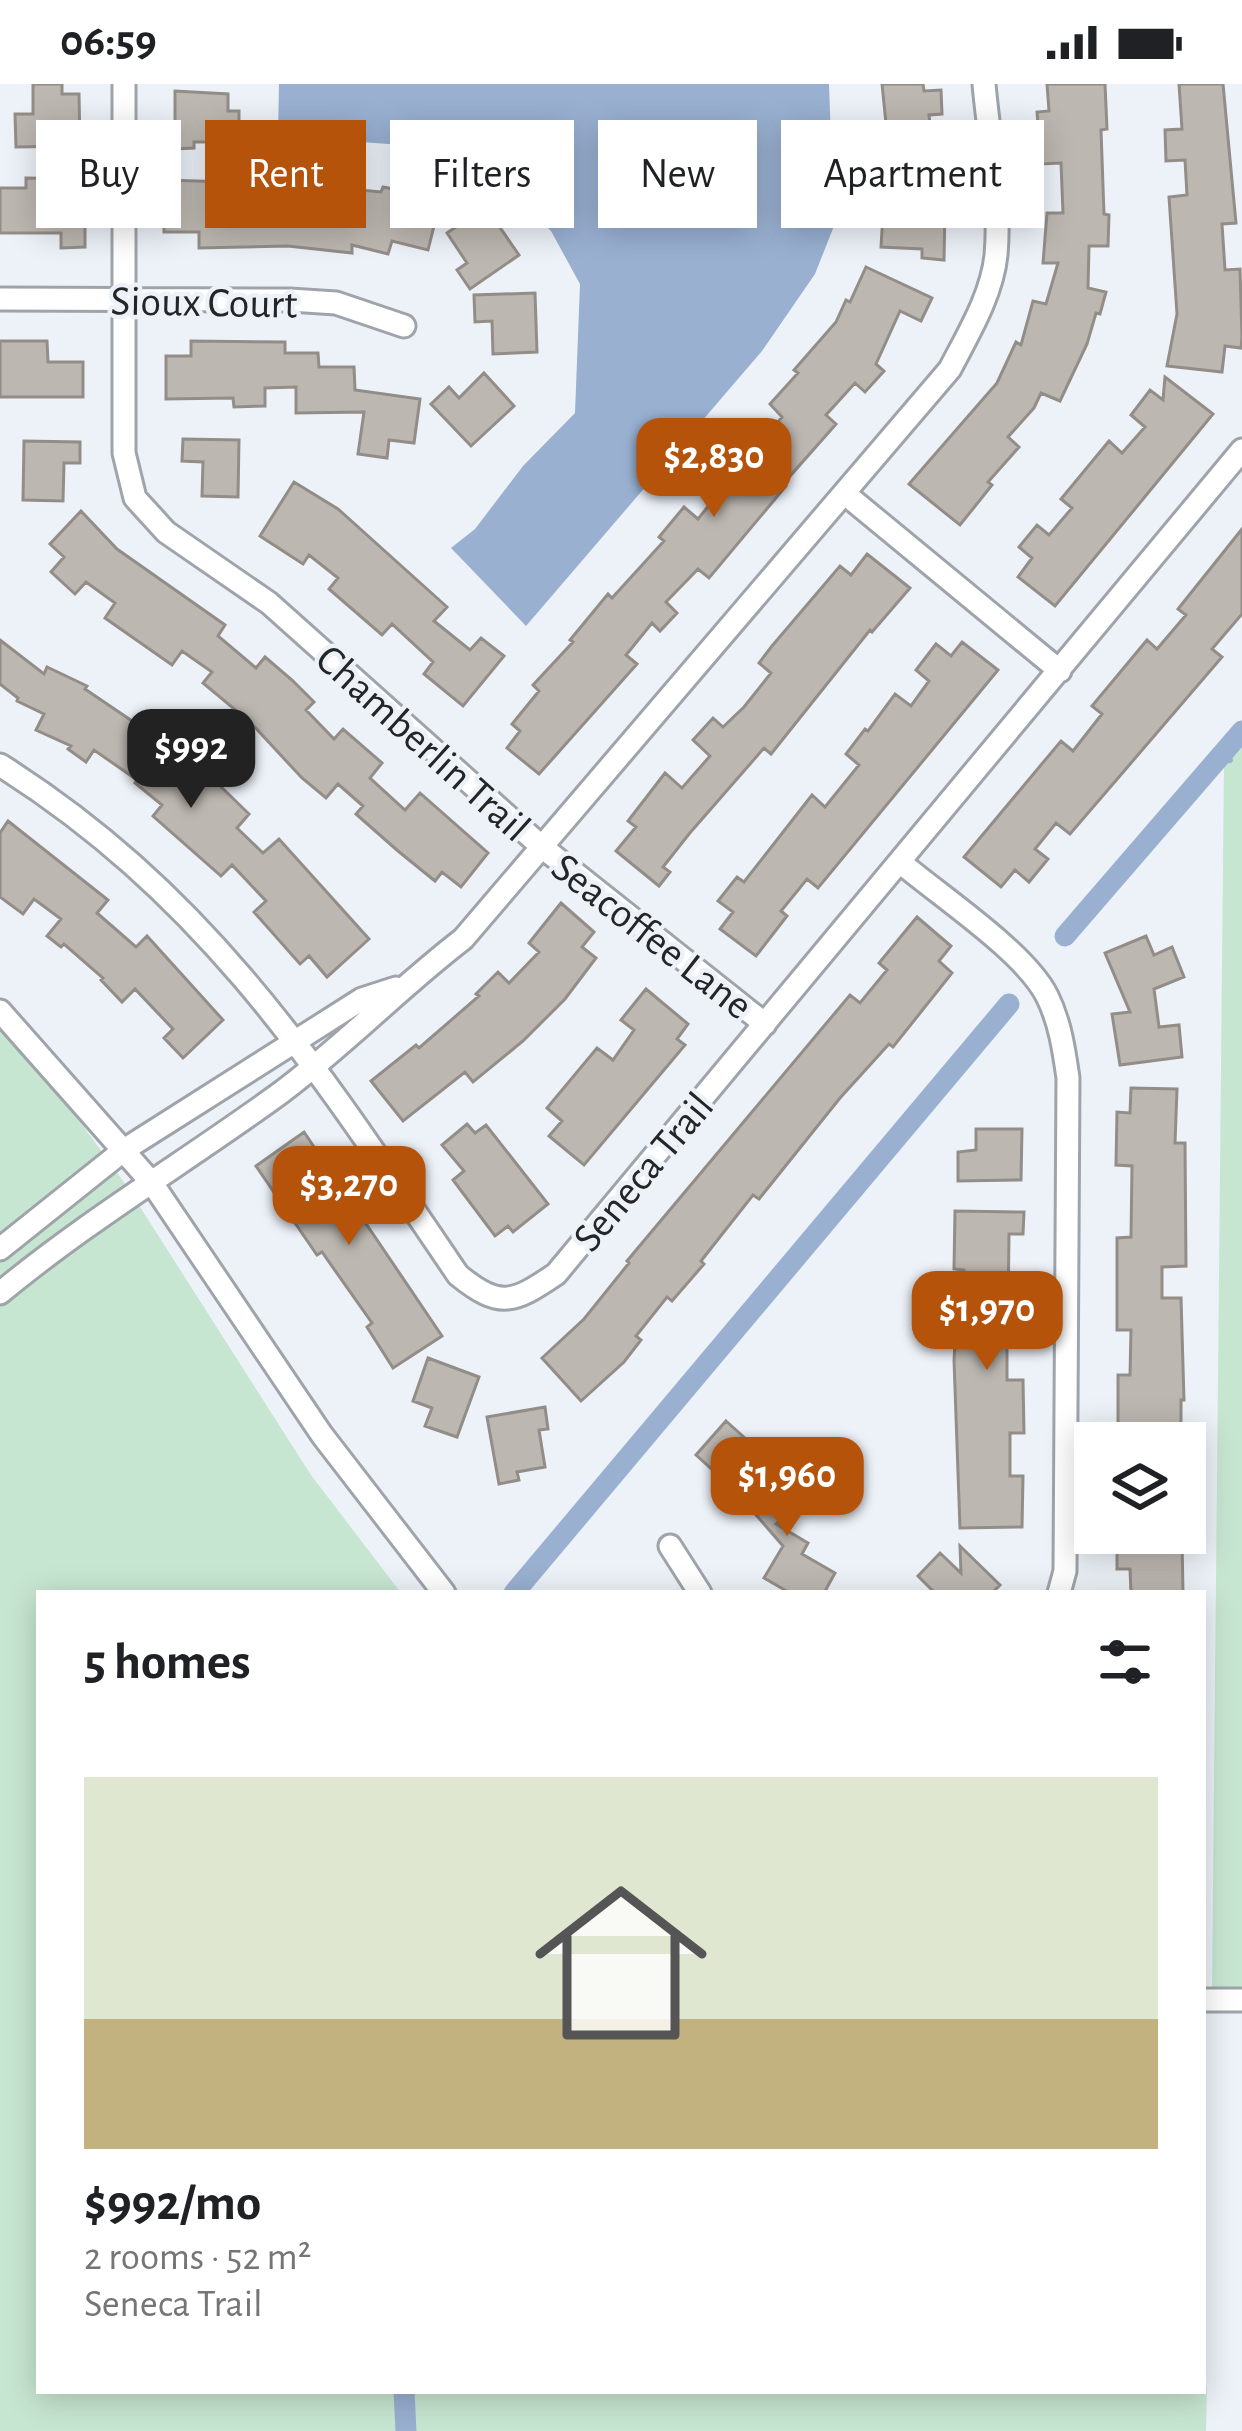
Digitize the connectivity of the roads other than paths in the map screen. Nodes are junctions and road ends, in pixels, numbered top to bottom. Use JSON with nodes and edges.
{"nodes":[{"id":1,"x":124,"y":84,"type":"edge"},
{"id":2,"x":984,"y":84,"type":"edge"},
{"id":3,"x":0,"y":299,"type":"edge"},
{"id":4,"x":124,"y":299,"type":"junction"},
{"id":5,"x":404,"y":326,"type":"dead end"},
{"id":6,"x":1242,"y":450,"type":"edge"},
{"id":7,"x":844,"y":494,"type":"junction"},
{"id":8,"x":1060,"y":671,"type":"junction"},
{"id":9,"x":0,"y":765,"type":"edge"},
{"id":10,"x":542,"y":847,"type":"junction"},
{"id":11,"x":900,"y":862,"type":"junction"},
{"id":12,"x":403,"y":986,"type":"junction"},
{"id":13,"x":0,"y":1011,"type":"edge"},
{"id":14,"x":765,"y":1024,"type":"junction"},
{"id":15,"x":297,"y":1041,"type":"junction"},
{"id":16,"x":315,"y":1064,"type":"junction"},
{"id":17,"x":124,"y":1150,"type":"junction"},
{"id":18,"x":152,"y":1183,"type":"junction"},
{"id":19,"x":0,"y":1249,"type":"edge"},
{"id":20,"x":0,"y":1260,"type":"edge"},
{"id":21,"x":8,"y":1286,"type":"edge"},
{"id":22,"x":670,"y":1546,"type":"dead end"},
{"id":23,"x":442,"y":1590,"type":"edge"},
{"id":24,"x":698,"y":1590,"type":"edge"},
{"id":25,"x":1060,"y":1590,"type":"edge"},
{"id":26,"x":1206,"y":2000,"type":"edge"},
{"id":27,"x":1242,"y":2000,"type":"edge"}],
"edges":[{"from":1,"to":4,"type":"street","name":"Chamberlin Trail"},
{"from":2,"to":7,"type":"street","name":"Chamberlin Trail"},
{"from":3,"to":4,"type":"street","name":"Sioux Court"},
{"from":4,"to":5,"type":"street","name":"Sioux Court"},
{"from":4,"to":10,"type":"street","name":"Chamberlin Trail"},
{"from":6,"to":8,"type":"street","name":"Seneca Trail"},
{"from":7,"to":8,"type":"street"},
{"from":7,"to":10,"type":"street","name":"Chamberlin Trail"},
{"from":8,"to":11,"type":"street","name":"Seneca Trail"},
{"from":9,"to":15,"type":"street","name":"Seneca Trail"},
{"from":10,"to":12,"type":"street"},
{"from":10,"to":14,"type":"street","name":"Seacoffee Lane"},
{"from":11,"to":14,"type":"street","name":"Seneca Trail"},
{"from":11,"to":25,"type":"street"},
{"from":12,"to":15,"type":"street"},
{"from":12,"to":16,"type":"street"},
{"from":13,"to":17,"type":"street"},
{"from":14,"to":16,"type":"street","name":"Seneca Trail"},
{"from":15,"to":16,"type":"street","name":"Seneca Trail"},
{"from":15,"to":17,"type":"street"},
{"from":16,"to":18,"type":"street"},
{"from":17,"to":18,"type":"street"},
{"from":17,"to":19,"type":"street"},
{"from":18,"to":21,"type":"street"},
{"from":18,"to":23,"type":"street"},
{"from":20,"to":21,"type":"street"},
{"from":22,"to":24,"type":"street"},
{"from":26,"to":27,"type":"street"}]}
